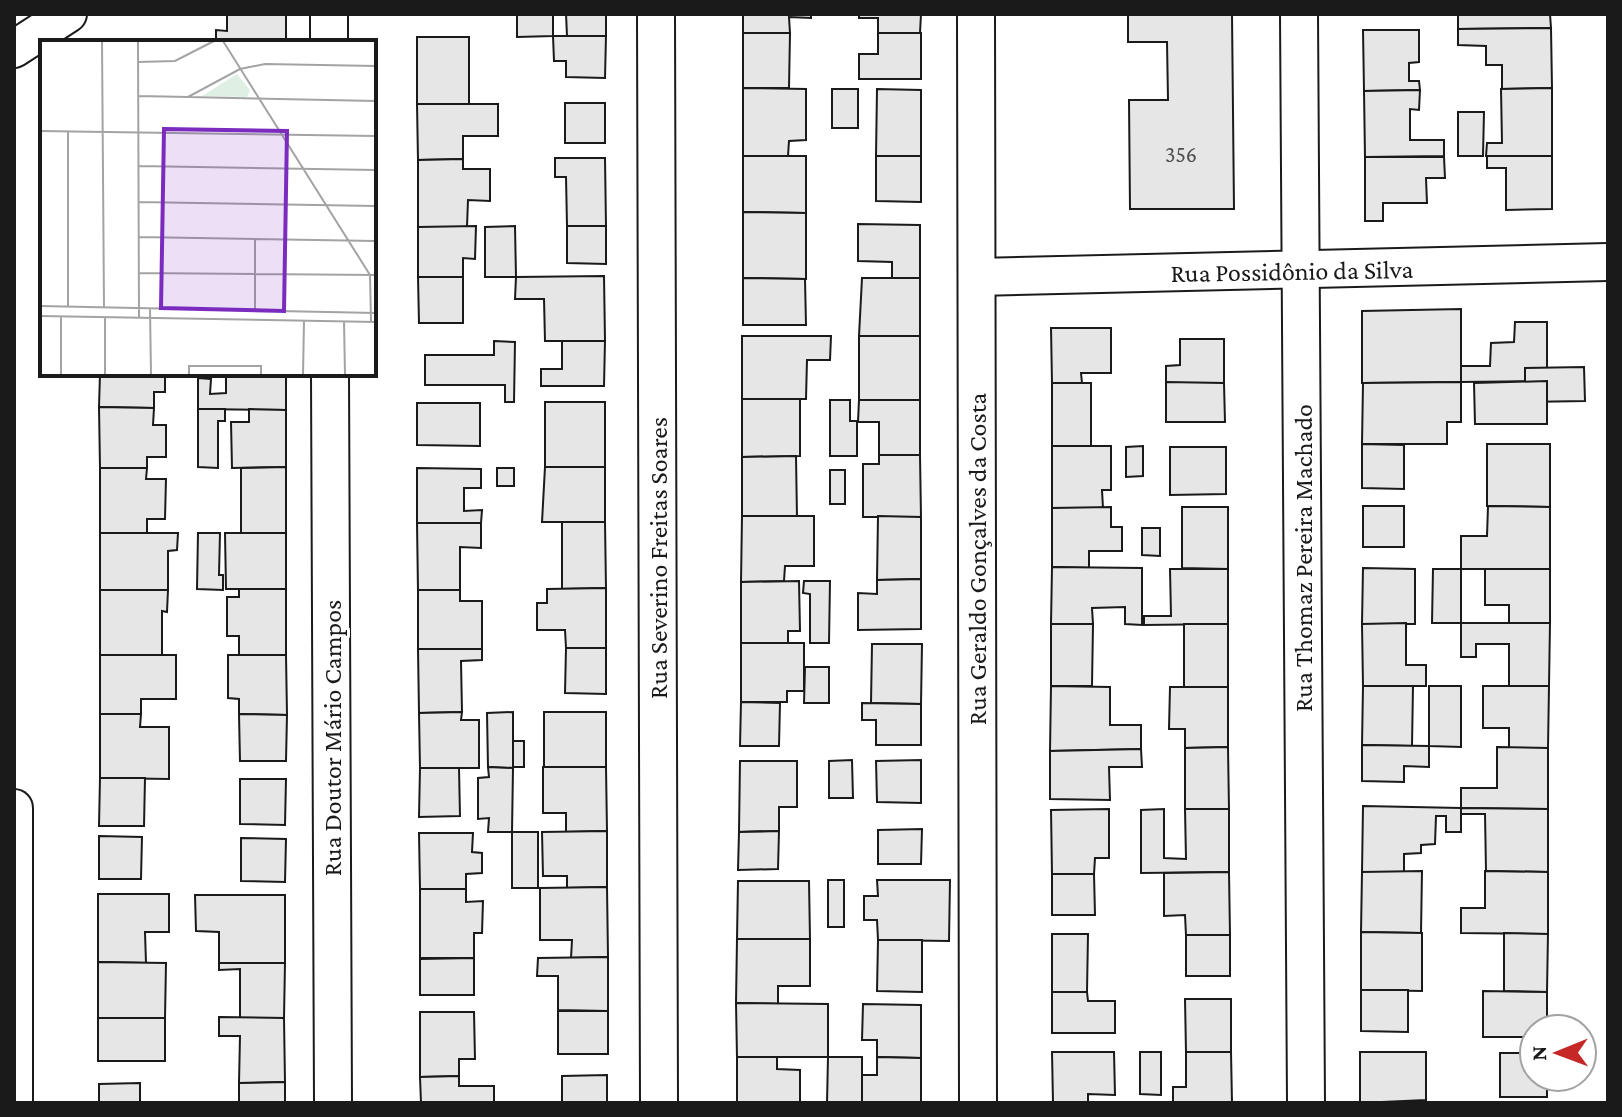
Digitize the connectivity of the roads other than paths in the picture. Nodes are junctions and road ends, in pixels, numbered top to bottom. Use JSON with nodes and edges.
{"nodes":[{"id":1,"x":68,"y":14,"type":"edge"},
{"id":2,"x":329,"y":14,"type":"edge"},
{"id":3,"x":656,"y":14,"type":"edge"},
{"id":4,"x":976,"y":14,"type":"edge"},
{"id":5,"x":1299,"y":14,"type":"edge"},
{"id":6,"x":329,"y":40,"type":"edge"},
{"id":7,"x":14,"y":49,"type":"edge"},
{"id":8,"x":1608,"y":262,"type":"edge"},
{"id":9,"x":1302,"y":272,"type":"junction"},
{"id":10,"x":977,"y":277,"type":"junction"},
{"id":11,"x":330,"y":376,"type":"edge"},
{"id":12,"x":14,"y":808,"type":"edge"},
{"id":13,"x":14,"y":1103,"type":"edge"},
{"id":14,"x":333,"y":1103,"type":"edge"},
{"id":15,"x":659,"y":1103,"type":"edge"},
{"id":16,"x":978,"y":1103,"type":"edge"},
{"id":17,"x":1306,"y":1103,"type":"edge"}],
"edges":[{"from":1,"to":7,"type":"street"},
{"from":2,"to":6,"type":"street"},
{"from":3,"to":15,"type":"street","name":"Rua Severino Freitas Soares"},
{"from":4,"to":10,"type":"street","name":"Rua Geraldo Gonçalves da Costa"},
{"from":5,"to":9,"type":"street","name":"Rua Thomaz Pereira Machado"},
{"from":8,"to":9,"type":"street","name":"Rua Possidônio da Silva"},
{"from":9,"to":10,"type":"street","name":"Rua Possidônio da Silva"},
{"from":9,"to":17,"type":"street","name":"Rua Thomaz Pereira Machado"},
{"from":10,"to":16,"type":"street","name":"Rua Geraldo Gonçalves da Costa"},
{"from":11,"to":14,"type":"street","name":"Rua Doutor Mário Campos"},
{"from":12,"to":13,"type":"street"}]}
